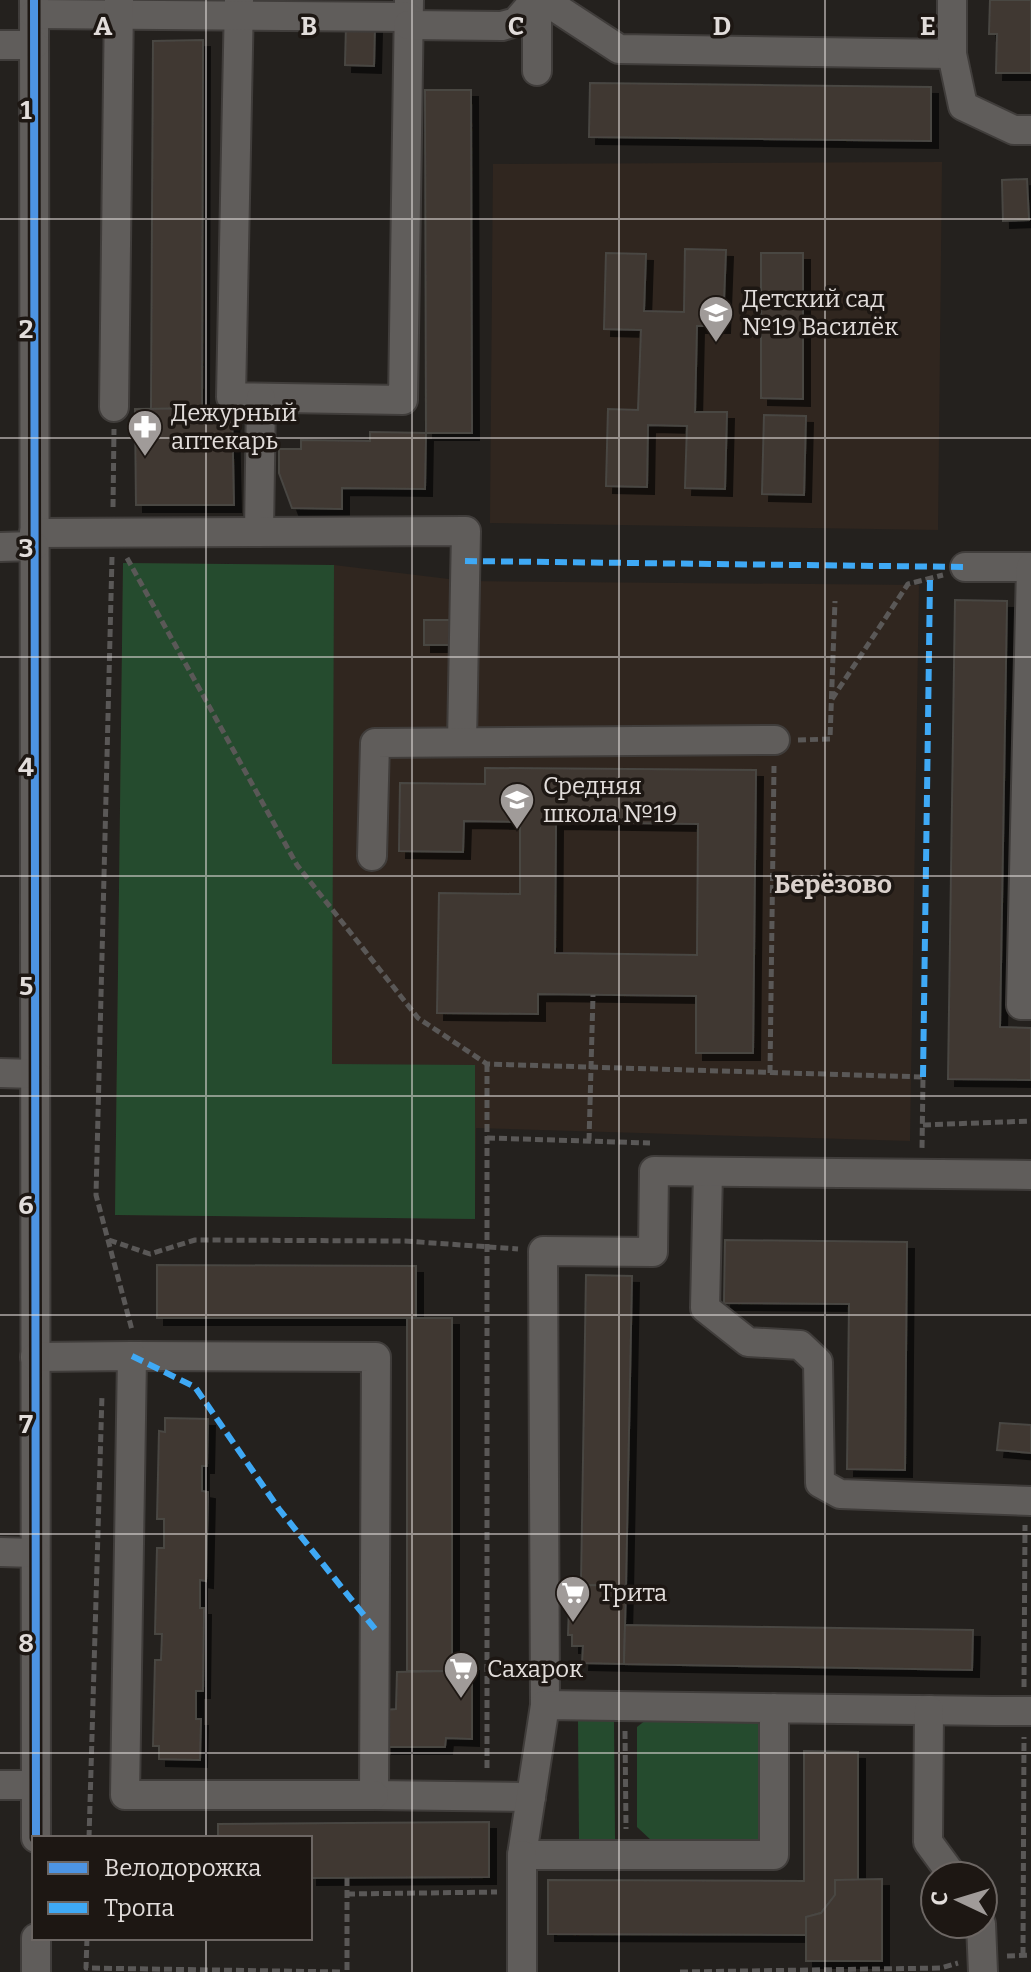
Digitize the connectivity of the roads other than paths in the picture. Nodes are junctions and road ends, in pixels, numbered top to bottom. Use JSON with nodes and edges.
{"nodes":[{"id":1,"x":536,"y":0,"type":"edge"},
{"id":2,"x":544,"y":0,"type":"edge"},
{"id":3,"x":952,"y":0,"type":"edge"},
{"id":4,"x":34,"y":7,"type":"edge"},
{"id":5,"x":119,"y":7,"type":"edge"},
{"id":6,"x":238,"y":8,"type":"edge"},
{"id":7,"x":408,"y":14,"type":"edge"},
{"id":8,"x":0,"y":45,"type":"edge"},
{"id":9,"x":34,"y":45,"type":"junction"},
{"id":10,"x":952,"y":54,"type":"junction"},
{"id":11,"x":537,"y":71,"type":"dead end"},
{"id":12,"x":1031,"y":130,"type":"edge"},
{"id":13,"x":261,"y":398,"type":"junction"},
{"id":14,"x":114,"y":407,"type":"road end"},
{"id":15,"x":259,"y":532,"type":"junction"},
{"id":16,"x":34,"y":540,"type":"junction"},
{"id":17,"x":0,"y":547,"type":"edge"},
{"id":18,"x":965,"y":567,"type":"road end"},
{"id":19,"x":1031,"y":567,"type":"edge"},
{"id":20,"x":775,"y":740,"type":"road end"},
{"id":21,"x":462,"y":742,"type":"junction"},
{"id":22,"x":372,"y":856,"type":"dead end"},
{"id":23,"x":1031,"y":1005,"type":"edge"},
{"id":24,"x":0,"y":1073,"type":"edge"},
{"id":25,"x":35,"y":1074,"type":"junction"},
{"id":26,"x":708,"y":1172,"type":"junction"},
{"id":27,"x":1031,"y":1175,"type":"edge"},
{"id":28,"x":132,"y":1356,"type":"junction"},
{"id":29,"x":35,"y":1357,"type":"junction"},
{"id":30,"x":1031,"y":1501,"type":"edge"},
{"id":31,"x":0,"y":1552,"type":"edge"},
{"id":32,"x":35,"y":1553,"type":"junction"},
{"id":33,"x":545,"y":1705,"type":"junction"},
{"id":34,"x":774,"y":1708,"type":"junction"},
{"id":35,"x":929,"y":1710,"type":"junction"},
{"id":36,"x":1031,"y":1711,"type":"edge"},
{"id":37,"x":0,"y":1785,"type":"edge"},
{"id":38,"x":35,"y":1785,"type":"junction"},
{"id":39,"x":374,"y":1795,"type":"junction"},
{"id":40,"x":531,"y":1797,"type":"junction"},
{"id":41,"x":36,"y":1836,"type":"edge"},
{"id":42,"x":522,"y":1855,"type":"junction"},
{"id":43,"x":941,"y":1860,"type":"edge"},
{"id":44,"x":36,"y":1940,"type":"edge"},
{"id":45,"x":982,"y":1940,"type":"edge"},
{"id":46,"x":983,"y":1964,"type":"edge"},
{"id":47,"x":36,"y":1972,"type":"edge"},
{"id":48,"x":522,"y":1972,"type":"edge"}],
"edges":[{"from":1,"to":7,"type":"street"},
{"from":1,"to":11,"type":"street"},
{"from":2,"to":10,"type":"street"},
{"from":3,"to":10,"type":"street"},
{"from":4,"to":5,"type":"street"},
{"from":4,"to":9,"type":"street"},
{"from":5,"to":6,"type":"street"},
{"from":5,"to":14,"type":"street"},
{"from":6,"to":7,"type":"street"},
{"from":6,"to":13,"type":"street"},
{"from":7,"to":13,"type":"street"},
{"from":8,"to":9,"type":"street"},
{"from":9,"to":16,"type":"street"},
{"from":10,"to":12,"type":"street"},
{"from":13,"to":15,"type":"street"},
{"from":15,"to":16,"type":"street"},
{"from":15,"to":21,"type":"street"},
{"from":16,"to":17,"type":"street"},
{"from":16,"to":25,"type":"street"},
{"from":18,"to":19,"type":"street"},
{"from":19,"to":23,"type":"street"},
{"from":20,"to":21,"type":"street"},
{"from":21,"to":22,"type":"street"},
{"from":24,"to":25,"type":"street"},
{"from":25,"to":29,"type":"street"},
{"from":26,"to":27,"type":"street"},
{"from":26,"to":30,"type":"street"},
{"from":26,"to":33,"type":"street"},
{"from":28,"to":29,"type":"street"},
{"from":28,"to":39,"type":"street"},
{"from":28,"to":39,"type":"street"},
{"from":29,"to":32,"type":"street"},
{"from":31,"to":32,"type":"street"},
{"from":32,"to":38,"type":"street"},
{"from":33,"to":34,"type":"street"},
{"from":33,"to":40,"type":"street"},
{"from":34,"to":35,"type":"street"},
{"from":34,"to":42,"type":"street"},
{"from":35,"to":36,"type":"street"},
{"from":35,"to":43,"type":"street"},
{"from":37,"to":38,"type":"street"},
{"from":38,"to":41,"type":"street"},
{"from":39,"to":40,"type":"street"},
{"from":40,"to":42,"type":"street"},
{"from":42,"to":48,"type":"street"},
{"from":44,"to":47,"type":"street"},
{"from":45,"to":46,"type":"street"}]}
